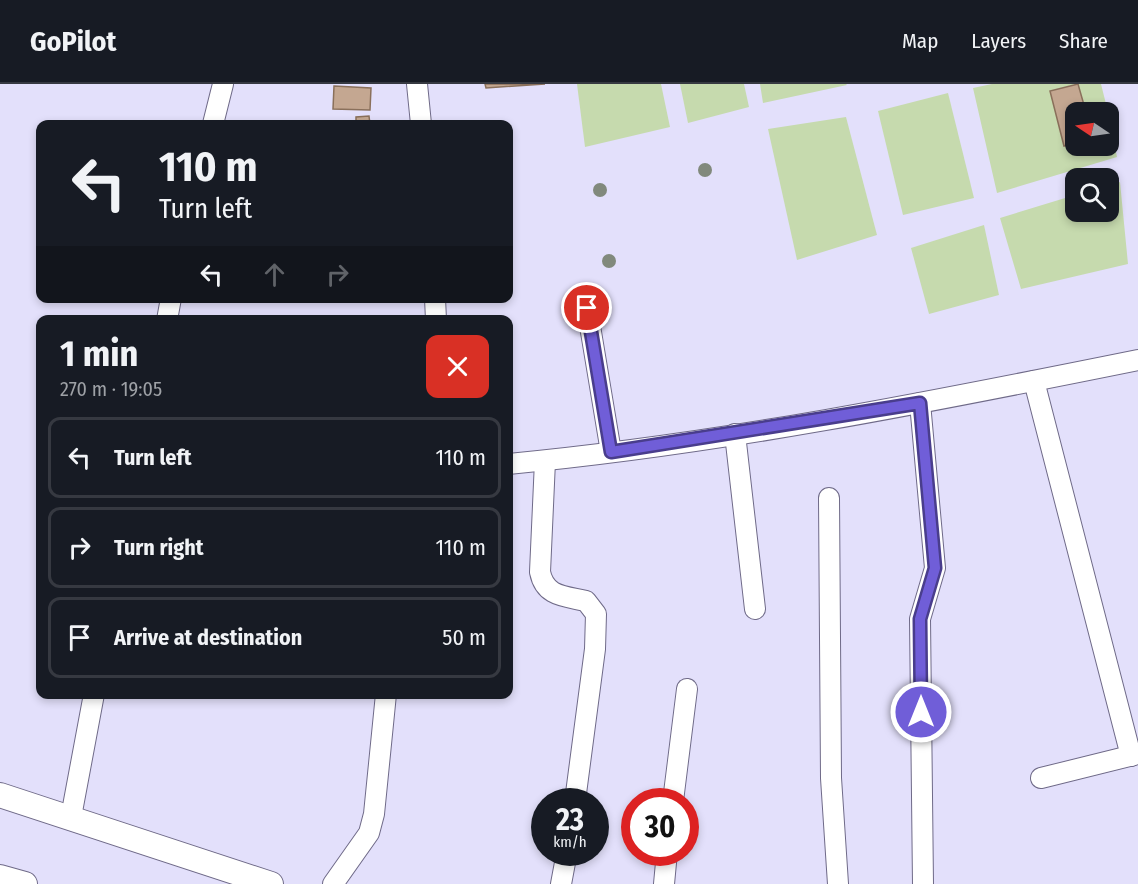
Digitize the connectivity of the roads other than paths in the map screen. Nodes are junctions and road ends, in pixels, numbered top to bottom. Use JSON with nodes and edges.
{"nodes":[{"id":1,"x":223,"y":84,"type":"edge"},
{"id":2,"x":417,"y":84,"type":"edge"},
{"id":3,"x":214,"y":120,"type":"edge"},
{"id":4,"x":421,"y":120,"type":"edge"},
{"id":5,"x":587,"y":308,"type":"dead end"},
{"id":6,"x":1138,"y":360,"type":"edge"},
{"id":7,"x":1034,"y":381,"type":"junction"},
{"id":8,"x":920,"y":403,"type":"junction"},
{"id":9,"x":735,"y":434,"type":"junction"},
{"id":10,"x":611,"y":452,"type":"junction"},
{"id":11,"x":545,"y":461,"type":"junction"},
{"id":12,"x":513,"y":464,"type":"edge"},
{"id":13,"x":829,"y":498,"type":"dead end"},
{"id":14,"x":755,"y":609,"type":"dead end"},
{"id":15,"x":687,"y":689,"type":"dead end"},
{"id":16,"x":93,"y":699,"type":"edge"},
{"id":17,"x":386,"y":699,"type":"edge"},
{"id":18,"x":1134,"y":755,"type":"edge"},
{"id":19,"x":1041,"y":778,"type":"dead end"},
{"id":20,"x":577,"y":788,"type":"edge"},
{"id":21,"x":676,"y":788,"type":"edge"},
{"id":22,"x":0,"y":795,"type":"edge"},
{"id":23,"x":71,"y":817,"type":"junction"},
{"id":24,"x":564,"y":866,"type":"edge"},
{"id":25,"x":666,"y":866,"type":"edge"},
{"id":26,"x":0,"y":877,"type":"edge"},
{"id":27,"x":25,"y":884,"type":"edge"},
{"id":28,"x":271,"y":884,"type":"edge"},
{"id":29,"x":333,"y":884,"type":"edge"},
{"id":30,"x":561,"y":884,"type":"edge"},
{"id":31,"x":664,"y":884,"type":"edge"},
{"id":32,"x":838,"y":884,"type":"edge"},
{"id":33,"x":922,"y":884,"type":"edge"}],
"edges":[{"from":1,"to":3,"type":"street"},
{"from":2,"to":4,"type":"street"},
{"from":5,"to":10,"type":"street"},
{"from":6,"to":7,"type":"street"},
{"from":7,"to":8,"type":"street"},
{"from":7,"to":18,"type":"street"},
{"from":8,"to":9,"type":"street"},
{"from":8,"to":33,"type":"street"},
{"from":9,"to":10,"type":"street"},
{"from":9,"to":14,"type":"street"},
{"from":10,"to":11,"type":"street"},
{"from":11,"to":12,"type":"street"},
{"from":11,"to":20,"type":"street"},
{"from":13,"to":32,"type":"street"},
{"from":15,"to":21,"type":"street"},
{"from":16,"to":23,"type":"street"},
{"from":17,"to":29,"type":"street"},
{"from":18,"to":19,"type":"street"},
{"from":22,"to":23,"type":"street"},
{"from":23,"to":28,"type":"street"},
{"from":24,"to":30,"type":"street"},
{"from":25,"to":31,"type":"street"},
{"from":26,"to":27,"type":"street"}]}
